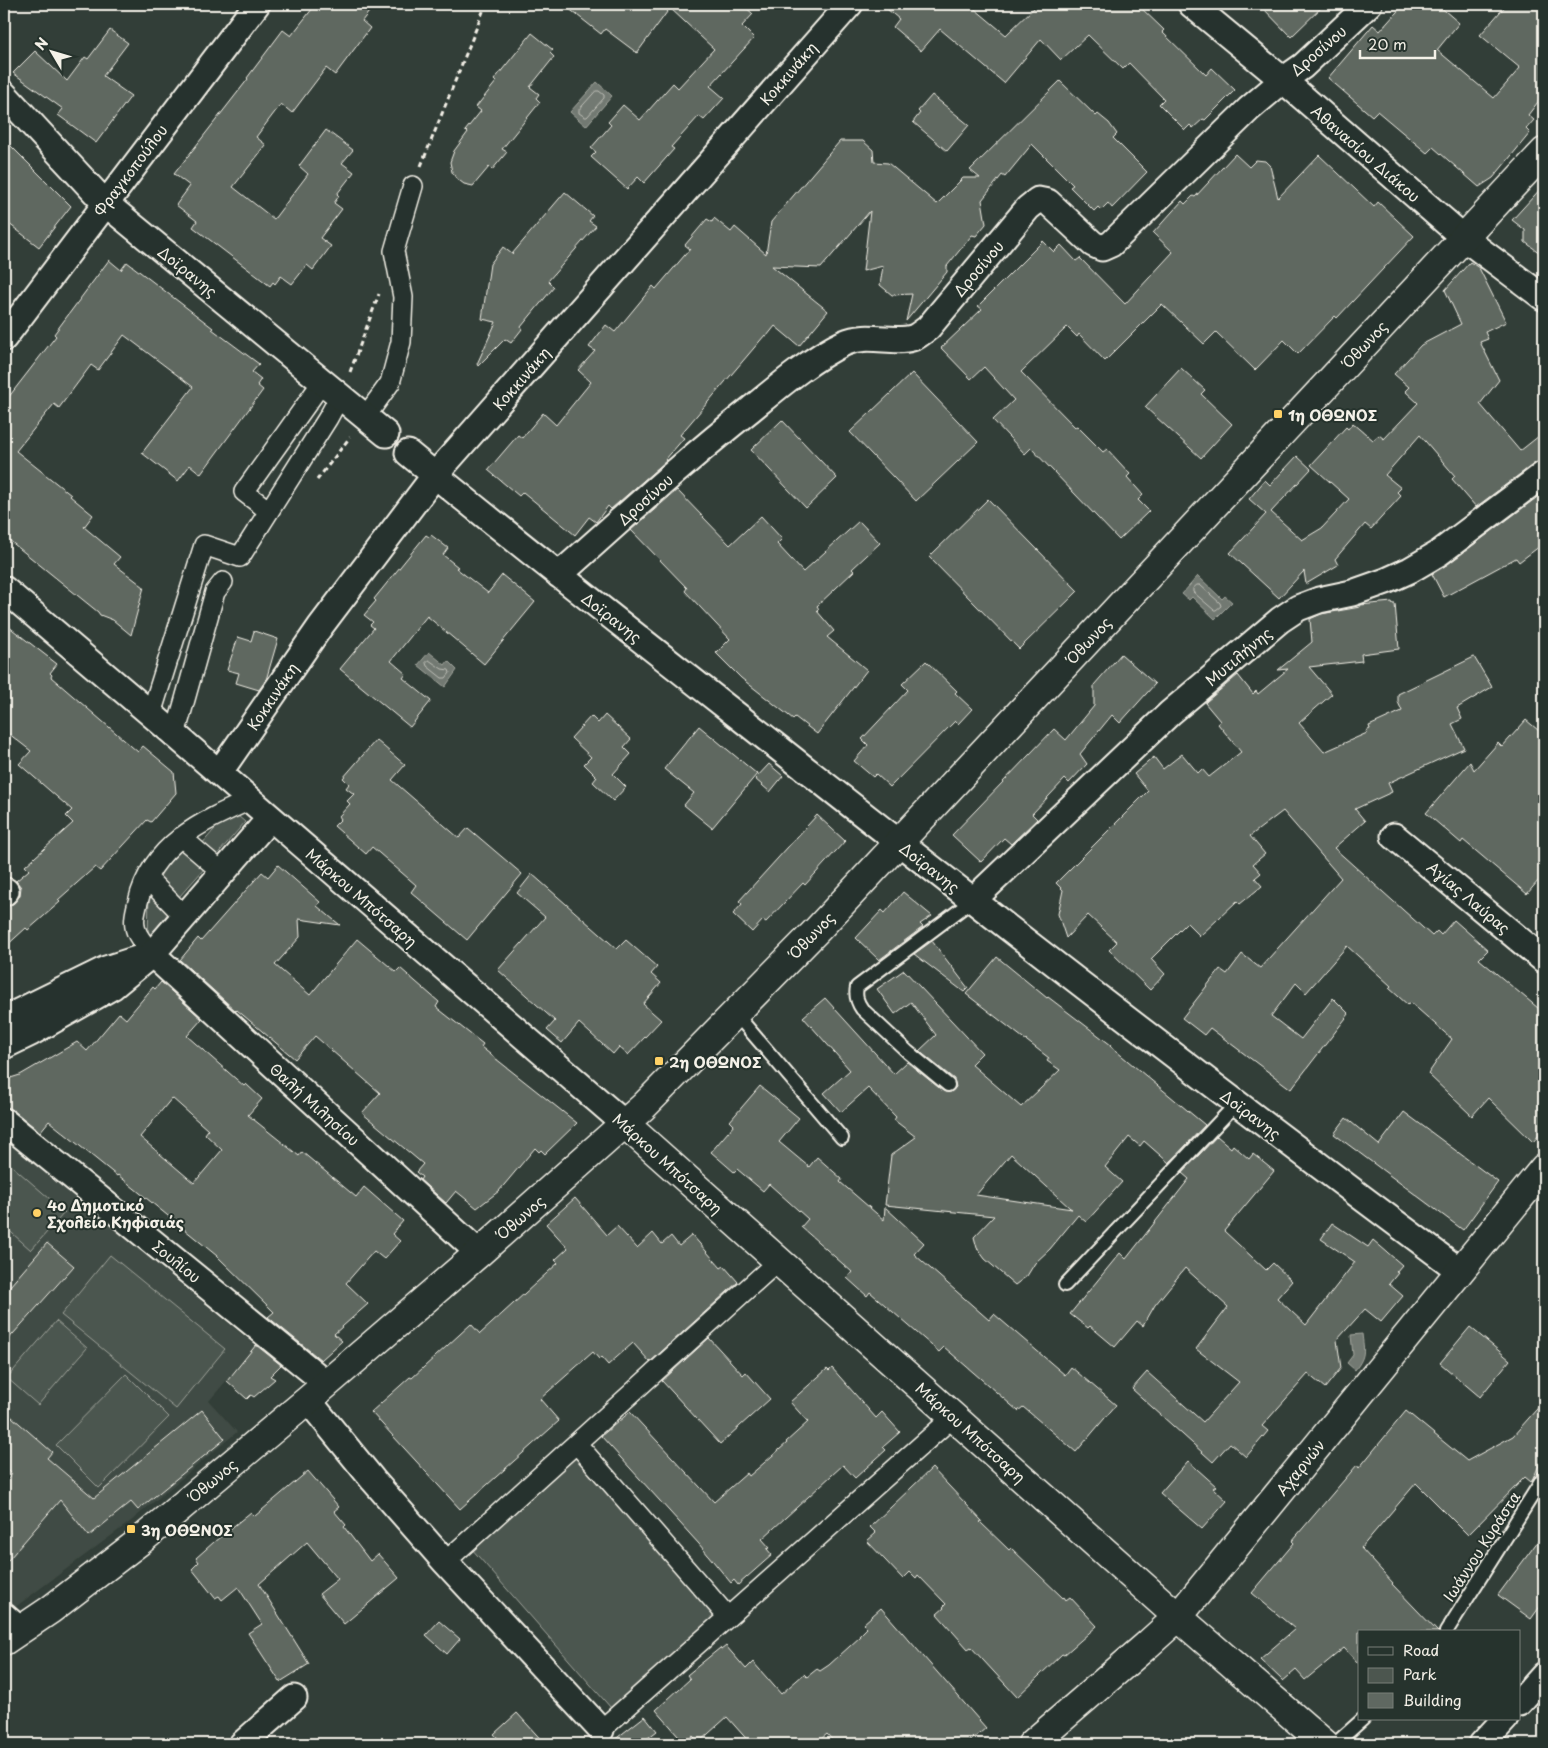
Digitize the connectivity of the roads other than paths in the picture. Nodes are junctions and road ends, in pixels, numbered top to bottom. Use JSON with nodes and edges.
{"nodes":[{"id":1,"x":257,"y":4,"type":"edge"},
{"id":2,"x":850,"y":4,"type":"edge"},
{"id":3,"x":1191,"y":4,"type":"edge"},
{"id":4,"x":1369,"y":4,"type":"edge"},
{"id":5,"x":1283,"y":80,"type":"junction"},
{"id":6,"x":4,"y":94,"type":"edge"},
{"id":7,"x":1544,"y":152,"type":"edge"},
{"id":8,"x":413,"y":186,"type":"road end"},
{"id":9,"x":105,"y":203,"type":"junction"},
{"id":10,"x":1464,"y":238,"type":"junction"},
{"id":11,"x":1544,"y":298,"type":"edge"},
{"id":12,"x":4,"y":338,"type":"edge"},
{"id":13,"x":331,"y":388,"type":"junction"},
{"id":14,"x":366,"y":416,"type":"junction"},
{"id":15,"x":386,"y":434,"type":"dead end"},
{"id":16,"x":408,"y":453,"type":"dead end"},
{"id":17,"x":1544,"y":474,"type":"edge"},
{"id":18,"x":435,"y":475,"type":"junction"},
{"id":19,"x":270,"y":511,"type":"junction"},
{"id":20,"x":559,"y":575,"type":"junction"},
{"id":21,"x":223,"y":582,"type":"dead end"},
{"id":22,"x":4,"y":589,"type":"edge"},
{"id":23,"x":151,"y":714,"type":"junction"},
{"id":24,"x":175,"y":735,"type":"junction"},
{"id":25,"x":220,"y":773,"type":"junction"},
{"id":26,"x":250,"y":800,"type":"junction"},
{"id":27,"x":270,"y":818,"type":"junction"},
{"id":28,"x":1394,"y":836,"type":"dead end"},
{"id":29,"x":181,"y":837,"type":"junction"},
{"id":30,"x":899,"y":842,"type":"junction"},
{"id":31,"x":222,"y":872,"type":"junction"},
{"id":32,"x":147,"y":878,"type":"junction"},
{"id":33,"x":973,"y":900,"type":"junction"},
{"id":34,"x":184,"y":916,"type":"junction"},
{"id":35,"x":152,"y":954,"type":"junction"},
{"id":36,"x":1544,"y":960,"type":"edge"},
{"id":37,"x":735,"y":1014,"type":"junction"},
{"id":38,"x":4,"y":1019,"type":"edge"},
{"id":39,"x":4,"y":1046,"type":"edge"},
{"id":40,"x":948,"y":1085,"type":"dead end"},
{"id":41,"x":1236,"y":1104,"type":"junction"},
{"id":42,"x":4,"y":1120,"type":"edge"},
{"id":43,"x":625,"y":1124,"type":"junction"},
{"id":44,"x":842,"y":1138,"type":"dead end"},
{"id":45,"x":1544,"y":1168,"type":"edge"},
{"id":46,"x":479,"y":1253,"type":"junction"},
{"id":47,"x":778,"y":1261,"type":"junction"},
{"id":48,"x":1460,"y":1271,"type":"junction"},
{"id":49,"x":1065,"y":1285,"type":"dead end"},
{"id":50,"x":317,"y":1392,"type":"junction"},
{"id":51,"x":953,"y":1416,"type":"junction"},
{"id":52,"x":577,"y":1444,"type":"junction"},
{"id":53,"x":1544,"y":1477,"type":"edge"},
{"id":54,"x":445,"y":1562,"type":"junction"},
{"id":55,"x":728,"y":1616,"type":"junction"},
{"id":56,"x":1178,"y":1617,"type":"junction"},
{"id":57,"x":9,"y":1629,"type":"edge"},
{"id":58,"x":1447,"y":1630,"type":"edge"},
{"id":59,"x":1544,"y":1674,"type":"edge"},
{"id":60,"x":294,"y":1698,"type":"dead end"},
{"id":61,"x":1520,"y":1702,"type":"edge"},
{"id":62,"x":1362,"y":1720,"type":"edge"},
{"id":63,"x":1503,"y":1720,"type":"edge"},
{"id":64,"x":600,"y":1730,"type":"joint"},
{"id":65,"x":242,"y":1744,"type":"edge"},
{"id":66,"x":1032,"y":1744,"type":"edge"},
{"id":67,"x":1325,"y":1744,"type":"edge"},
{"id":68,"x":1335,"y":1744,"type":"edge"},
{"id":69,"x":1482,"y":1744,"type":"edge"}],
"edges":[{"from":1,"to":9,"type":"street","name":"Φραγκοπούλου"},
{"from":2,"to":18,"type":"street","name":"Κοκκινάκη"},
{"from":3,"to":5,"type":"street","name":"Αθανασίου Διάκου"},
{"from":4,"to":5,"type":"street","name":"Δροσίνου"},
{"from":5,"to":10,"type":"street","name":"Αθανασίου Διάκου"},
{"from":5,"to":20,"type":"street","name":"Δροσίνου"},
{"from":6,"to":9,"type":"street","name":"Δοϊρανης"},
{"from":7,"to":10,"type":"street","name":"Όθωνος"},
{"from":8,"to":14,"type":"street"},
{"from":9,"to":12,"type":"street","name":"Φραγκοπούλου"},
{"from":9,"to":13,"type":"street","name":"Δοϊρανης"},
{"from":10,"to":11,"type":"street","name":"Αθανασίου Διάκου"},
{"from":10,"to":30,"type":"street","name":"Όθωνος"},
{"from":13,"to":14,"type":"street","name":"Δοϊρανης"},
{"from":13,"to":19,"type":"street"},
{"from":13,"to":19,"type":"street"},
{"from":14,"to":15,"type":"street","name":"Δοϊρανης"},
{"from":16,"to":18,"type":"street","name":"Δοϊρανης"},
{"from":17,"to":33,"type":"street","name":"Μυτιλήνης"},
{"from":18,"to":20,"type":"street","name":"Δοϊρανης"},
{"from":18,"to":25,"type":"street","name":"Κοκκινάκη"},
{"from":19,"to":23,"type":"street"},
{"from":20,"to":30,"type":"street","name":"Δοϊρανης"},
{"from":21,"to":24,"type":"street"},
{"from":22,"to":23,"type":"street","name":"Μάρκου Μπότσαρη"},
{"from":23,"to":24,"type":"street","name":"Μάρκου Μπότσαρη"},
{"from":24,"to":25,"type":"street","name":"Μάρκου Μπότσαρη"},
{"from":25,"to":26,"type":"street","name":"Μάρκου Μπότσαρη"},
{"from":26,"to":27,"type":"street","name":"Μάρκου Μπότσαρη"},
{"from":26,"to":29,"type":"street"},
{"from":27,"to":31,"type":"street"},
{"from":27,"to":43,"type":"street","name":"Μάρκου Μπότσαρη"},
{"from":28,"to":36,"type":"street","name":"Αγίας Λαύρας"},
{"from":29,"to":31,"type":"street"},
{"from":29,"to":32,"type":"street"},
{"from":30,"to":33,"type":"street","name":"Δοϊρανης"},
{"from":30,"to":37,"type":"street","name":"Όθωνος"},
{"from":31,"to":34,"type":"street"},
{"from":32,"to":34,"type":"street"},
{"from":32,"to":35,"type":"street"},
{"from":33,"to":40,"type":"lane"},
{"from":33,"to":41,"type":"street","name":"Δοϊρανης"},
{"from":34,"to":35,"type":"street"},
{"from":35,"to":38,"type":"street"},
{"from":35,"to":39,"type":"street"},
{"from":35,"to":46,"type":"street","name":"Θαλή Μιλησίου"},
{"from":37,"to":43,"type":"street","name":"Όθωνος"},
{"from":37,"to":44,"type":"lane"},
{"from":41,"to":48,"type":"street","name":"Δοϊρανης"},
{"from":41,"to":49,"type":"lane"},
{"from":42,"to":50,"type":"street","name":"Σουλίου"},
{"from":43,"to":46,"type":"street","name":"Όθωνος"},
{"from":43,"to":47,"type":"street","name":"Μάρκου Μπότσαρη"},
{"from":45,"to":48,"type":"street","name":"Αχαρνών"},
{"from":46,"to":50,"type":"street","name":"Όθωνος"},
{"from":47,"to":51,"type":"street","name":"Μάρκου Μπότσαρη"},
{"from":47,"to":52,"type":"street"},
{"from":48,"to":56,"type":"street","name":"Αχαρνών"},
{"from":50,"to":54,"type":"street","name":"Σουλίου"},
{"from":50,"to":57,"type":"street","name":"Όθωνος"},
{"from":51,"to":55,"type":"street"},
{"from":51,"to":56,"type":"street","name":"Μάρκου Μπότσαρη"},
{"from":52,"to":54,"type":"street"},
{"from":52,"to":55,"type":"street"},
{"from":53,"to":58,"type":"lane","name":"Ιωάννου Κυράστα"},
{"from":54,"to":64,"type":"street","name":"Σουλίου"},
{"from":55,"to":64,"type":"street"},
{"from":56,"to":66,"type":"street","name":"Αχαρνών"},
{"from":56,"to":67,"type":"street","name":"Μάρκου Μπότσαρη"},
{"from":59,"to":61,"type":"street"},
{"from":60,"to":65,"type":"street"},
{"from":62,"to":68,"type":"lane"},
{"from":63,"to":69,"type":"street"}]}
